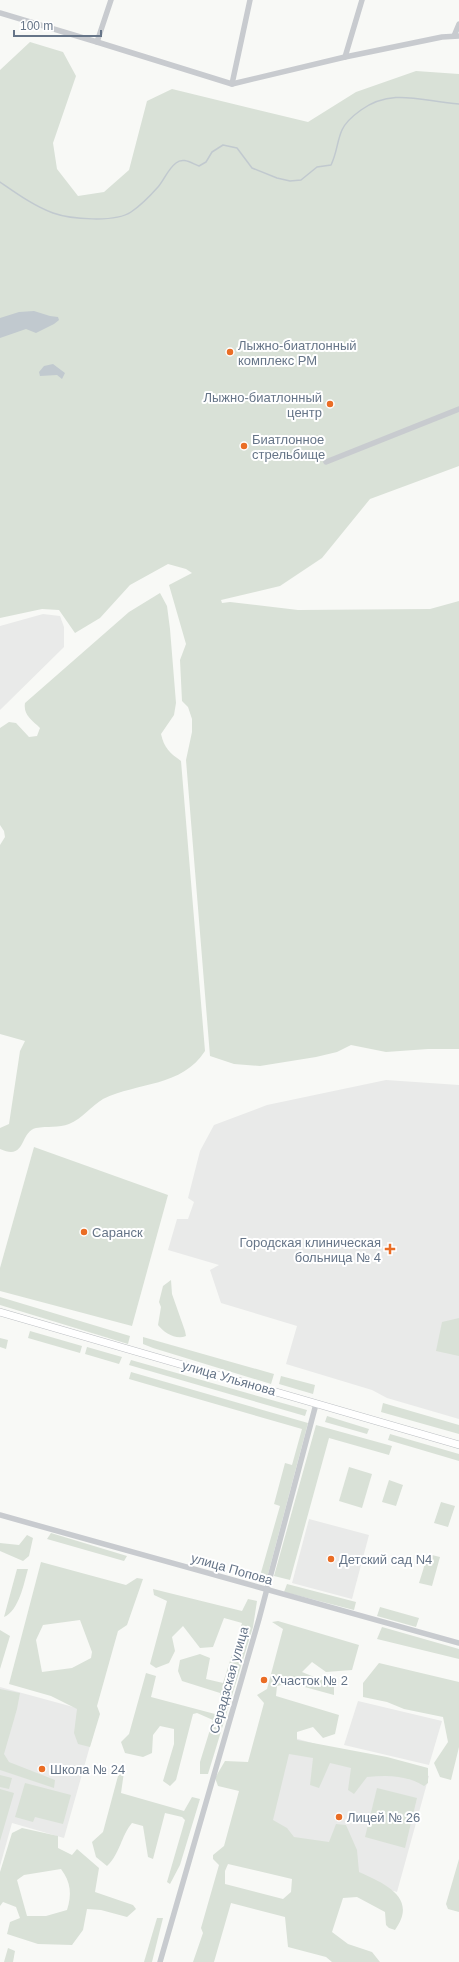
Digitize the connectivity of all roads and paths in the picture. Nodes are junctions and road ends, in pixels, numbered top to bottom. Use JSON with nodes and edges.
{"nodes":[{"id":1,"x":111,"y":0,"type":"edge"},
{"id":2,"x":250,"y":0,"type":"edge"},
{"id":3,"x":362,"y":0,"type":"edge"},
{"id":4,"x":0,"y":13,"type":"edge"},
{"id":5,"x":459,"y":24,"type":"edge"},
{"id":6,"x":457,"y":36,"type":"edge"},
{"id":7,"x":97,"y":42,"type":"junction"},
{"id":8,"x":345,"y":57,"type":"junction"},
{"id":9,"x":232,"y":84,"type":"junction"},
{"id":10,"x":459,"y":409,"type":"edge"},
{"id":11,"x":326,"y":462,"type":"dead end"},
{"id":12,"x":0,"y":1312,"type":"edge"},
{"id":13,"x":316,"y":1404,"type":"junction"},
{"id":14,"x":459,"y":1445,"type":"edge"},
{"id":15,"x":0,"y":1514,"type":"edge"},
{"id":16,"x":266,"y":1590,"type":"junction"},
{"id":17,"x":459,"y":1643,"type":"edge"},
{"id":18,"x":160,"y":1962,"type":"edge"}],
"edges":[{"from":1,"to":7,"type":"street"},
{"from":2,"to":9,"type":"street"},
{"from":3,"to":8,"type":"street"},
{"from":4,"to":7,"type":"street"},
{"from":5,"to":6,"type":"street"},
{"from":6,"to":8,"type":"street"},
{"from":7,"to":9,"type":"street"},
{"from":8,"to":9,"type":"street"},
{"from":10,"to":11,"type":"street"},
{"from":12,"to":13,"type":"main road","name":"улица Ульянова"},
{"from":13,"to":14,"type":"main road","name":"улица Ульянова"},
{"from":13,"to":16,"type":"street","name":"Серадзская улица"},
{"from":15,"to":16,"type":"street","name":"улица Попова"},
{"from":16,"to":17,"type":"street","name":"улица Попова"},
{"from":16,"to":18,"type":"street","name":"Серадзская улица"}]}
